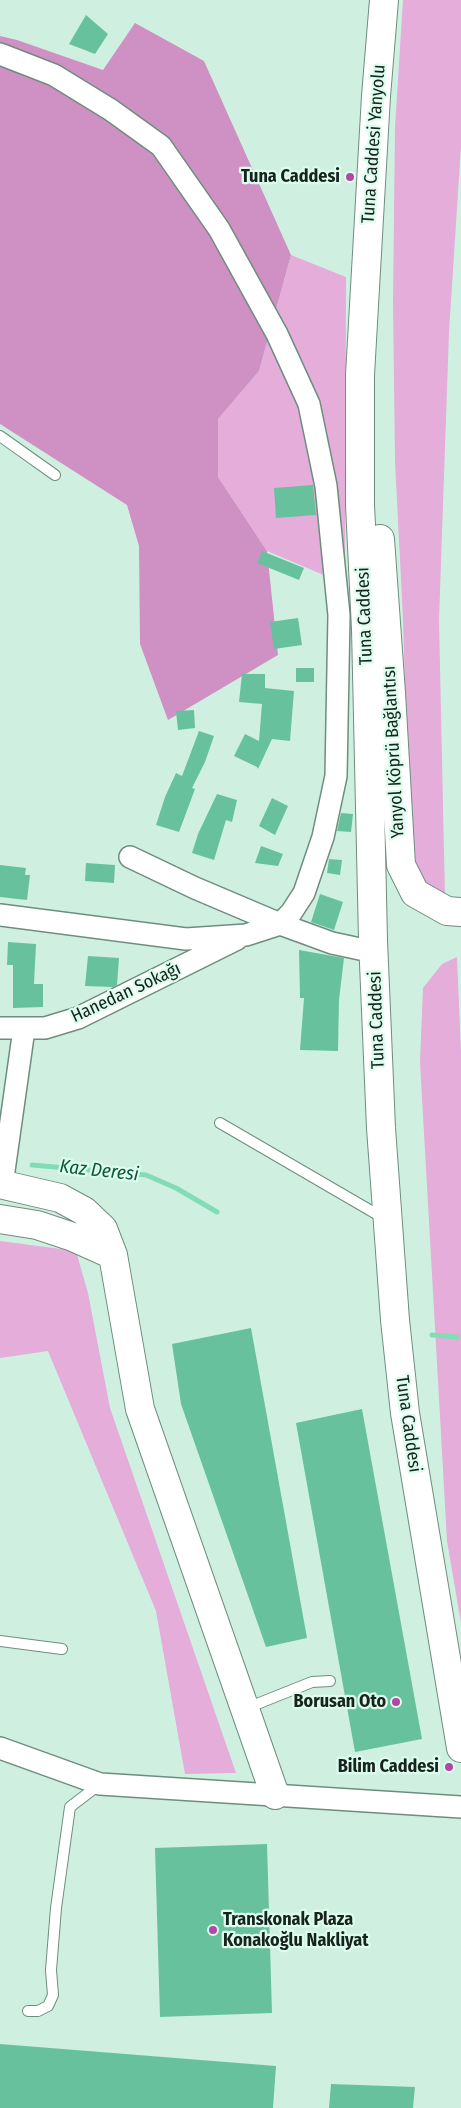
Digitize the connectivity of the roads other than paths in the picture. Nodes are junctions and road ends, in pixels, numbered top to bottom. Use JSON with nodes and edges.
{"nodes":[{"id":1,"x":384,"y":0,"type":"edge"},
{"id":2,"x":0,"y":54,"type":"edge"},
{"id":3,"x":365,"y":288,"type":"junction"},
{"id":4,"x":0,"y":436,"type":"edge"},
{"id":5,"x":55,"y":476,"type":"dead end"},
{"id":6,"x":130,"y":857,"type":"dead end"},
{"id":7,"x":454,"y":912,"type":"edge"},
{"id":8,"x":0,"y":915,"type":"edge"},
{"id":9,"x":280,"y":924,"type":"junction"},
{"id":10,"x":246,"y":934,"type":"junction"},
{"id":11,"x":374,"y":952,"type":"junction"},
{"id":12,"x":0,"y":1028,"type":"edge"},
{"id":13,"x":24,"y":1029,"type":"junction"},
{"id":14,"x":220,"y":1123,"type":"dead end"},
{"id":15,"x":1,"y":1184,"type":"edge"},
{"id":16,"x":0,"y":1219,"type":"edge"},
{"id":17,"x":388,"y":1221,"type":"junction"},
{"id":18,"x":113,"y":1255,"type":"junction"},
{"id":19,"x":0,"y":1641,"type":"edge"},
{"id":20,"x":62,"y":1649,"type":"dead end"},
{"id":21,"x":330,"y":1681,"type":"dead end"},
{"id":22,"x":243,"y":1709,"type":"junction"},
{"id":23,"x":0,"y":1748,"type":"edge"},
{"id":24,"x":461,"y":1748,"type":"edge"},
{"id":25,"x":100,"y":1784,"type":"junction"},
{"id":26,"x":275,"y":1795,"type":"junction"},
{"id":27,"x":461,"y":1807,"type":"edge"},
{"id":28,"x":28,"y":2011,"type":"dead end"}],
"edges":[{"from":1,"to":3,"type":"main road","name":"Tuna Caddesi Yanyolu"},
{"from":2,"to":9,"type":"street"},
{"from":3,"to":7,"type":"main road","name":"Yanyol Köprü Bağlantısı"},
{"from":3,"to":11,"type":"main road","name":"Tuna Caddesi"},
{"from":4,"to":5,"type":"lane"},
{"from":6,"to":9,"type":"street"},
{"from":8,"to":10,"type":"street"},
{"from":9,"to":10,"type":"street"},
{"from":9,"to":11,"type":"street"},
{"from":10,"to":13,"type":"street","name":"Hanedan Sokağı"},
{"from":11,"to":17,"type":"main road","name":"Tuna Caddesi"},
{"from":12,"to":13,"type":"street","name":"Hanedan Sokağı"},
{"from":13,"to":15,"type":"street"},
{"from":14,"to":17,"type":"lane"},
{"from":15,"to":18,"type":"main road"},
{"from":16,"to":18,"type":"main road"},
{"from":17,"to":24,"type":"main road","name":"Tuna Caddesi"},
{"from":18,"to":22,"type":"main road"},
{"from":19,"to":20,"type":"lane"},
{"from":21,"to":22,"type":"lane"},
{"from":22,"to":26,"type":"main road"},
{"from":23,"to":25,"type":"street"},
{"from":25,"to":26,"type":"street"},
{"from":25,"to":28,"type":"lane"},
{"from":26,"to":27,"type":"street"}]}
